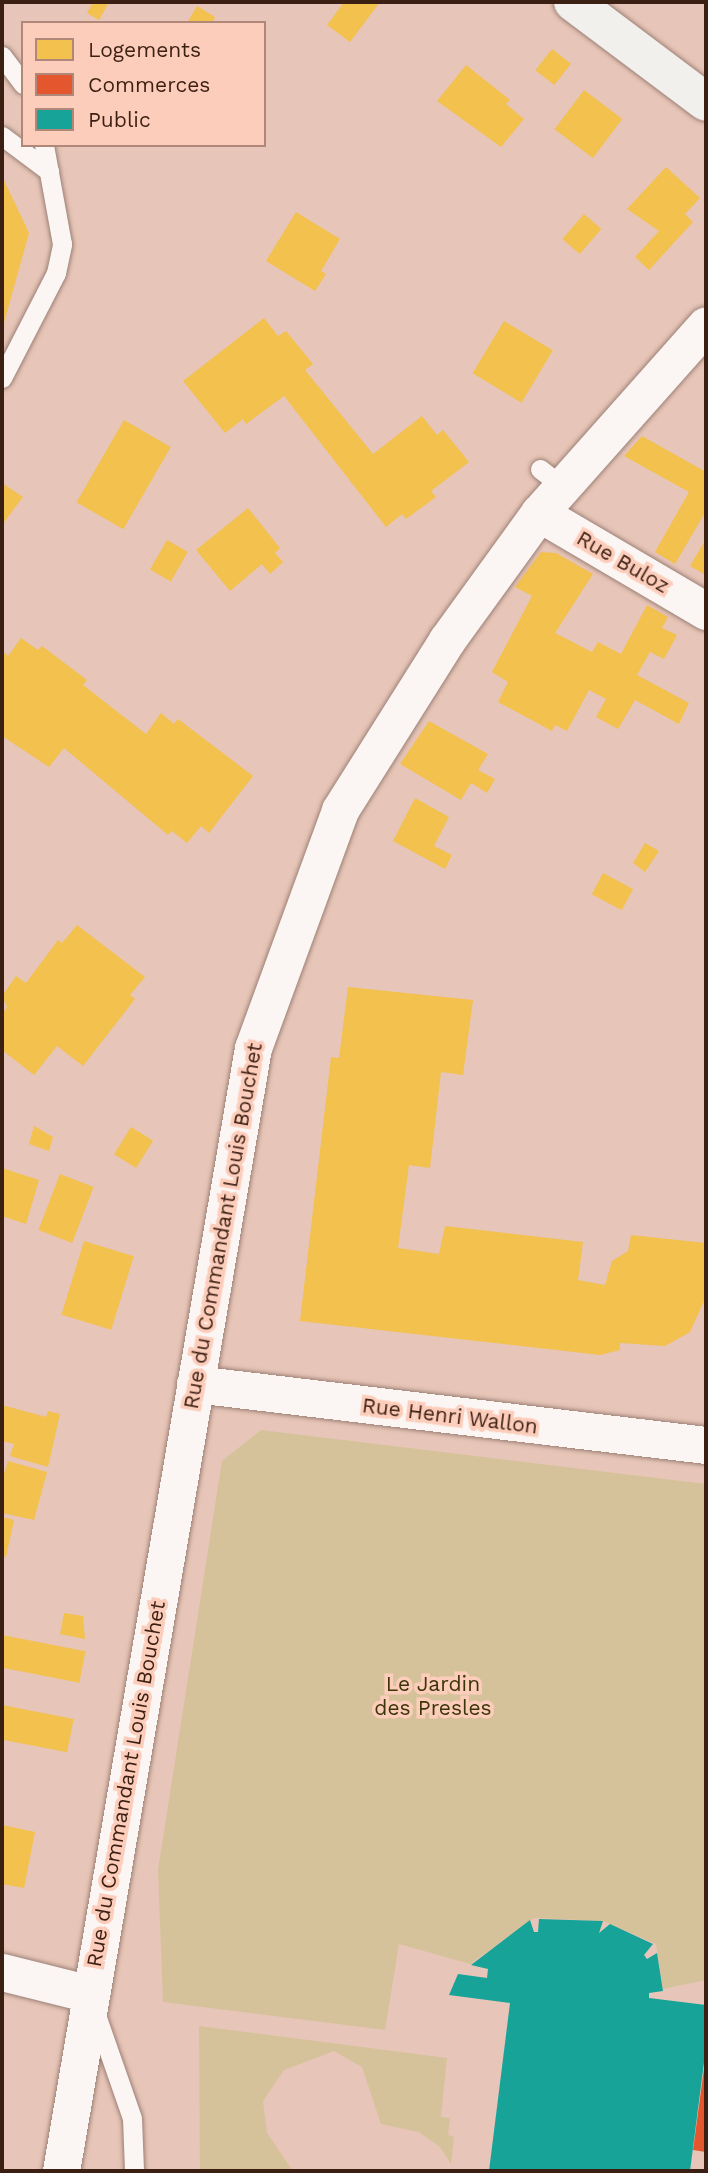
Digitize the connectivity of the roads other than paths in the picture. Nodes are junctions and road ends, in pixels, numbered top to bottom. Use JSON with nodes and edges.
{"nodes":[{"id":1,"x":573,"y":2,"type":"edge"},
{"id":2,"x":2,"y":56,"type":"edge"},
{"id":3,"x":21,"y":81,"type":"edge"},
{"id":4,"x":706,"y":102,"type":"edge"},
{"id":5,"x":2,"y":136,"type":"edge"},
{"id":6,"x":44,"y":147,"type":"edge"},
{"id":7,"x":49,"y":171,"type":"junction"},
{"id":8,"x":706,"y":325,"type":"edge"},
{"id":9,"x":2,"y":378,"type":"edge"},
{"id":10,"x":547,"y":490,"type":"junction"},
{"id":11,"x":706,"y":611,"type":"edge"},
{"id":12,"x":195,"y":1384,"type":"junction"},
{"id":13,"x":706,"y":1446,"type":"edge"},
{"id":14,"x":2,"y":1972,"type":"edge"},
{"id":15,"x":90,"y":1994,"type":"junction"},
{"id":16,"x":61,"y":2171,"type":"edge"},
{"id":17,"x":134,"y":2171,"type":"edge"}],
"edges":[{"from":1,"to":4,"type":"street"},
{"from":2,"to":3,"type":"lane"},
{"from":5,"to":7,"type":"lane"},
{"from":6,"to":7,"type":"lane"},
{"from":7,"to":9,"type":"lane"},
{"from":8,"to":10,"type":"street","name":"Rue du Commandant Louis Bouchet"},
{"from":10,"to":11,"type":"street","name":"Rue Buloz"},
{"from":10,"to":12,"type":"street","name":"Rue du Commandant Louis Bouchet"},
{"from":12,"to":13,"type":"street","name":"Rue Henri Wallon"},
{"from":12,"to":15,"type":"street","name":"Rue du Commandant Louis Bouchet"},
{"from":14,"to":15,"type":"street"},
{"from":15,"to":16,"type":"street","name":"Rue du Commandant Louis Bouchet"},
{"from":15,"to":17,"type":"lane"}]}
